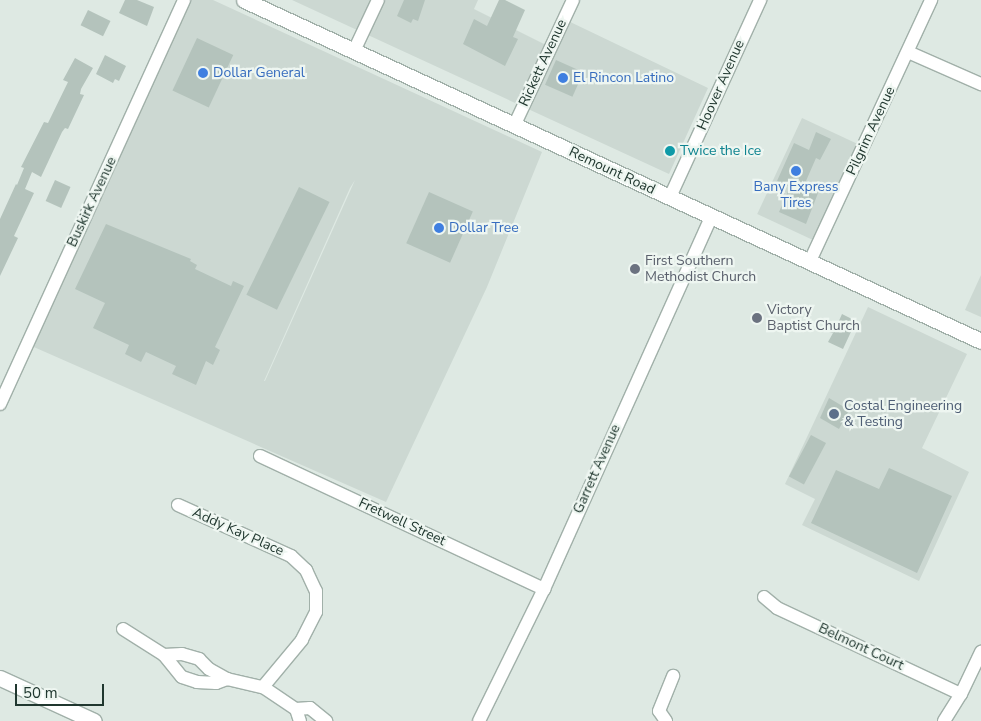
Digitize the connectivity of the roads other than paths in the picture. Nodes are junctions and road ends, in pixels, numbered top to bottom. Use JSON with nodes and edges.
{"nodes":[{"id":1,"x":184,"y":0,"type":"edge"},
{"id":2,"x":244,"y":0,"type":"edge"},
{"id":3,"x":378,"y":0,"type":"edge"},
{"id":4,"x":573,"y":0,"type":"edge"},
{"id":5,"x":760,"y":0,"type":"edge"},
{"id":6,"x":931,"y":0,"type":"edge"},
{"id":7,"x":354,"y":50,"type":"junction"},
{"id":8,"x":908,"y":52,"type":"junction"},
{"id":9,"x":981,"y":84,"type":"edge"},
{"id":10,"x":514,"y":126,"type":"junction"},
{"id":11,"x":670,"y":198,"type":"junction"},
{"id":12,"x":712,"y":216,"type":"junction"},
{"id":13,"x":810,"y":261,"type":"junction"},
{"id":14,"x":981,"y":341,"type":"edge"},
{"id":15,"x":0,"y":404,"type":"edge"},
{"id":16,"x":260,"y":456,"type":"dead end"},
{"id":17,"x":178,"y":505,"type":"dead end"},
{"id":18,"x":544,"y":589,"type":"junction"},
{"id":19,"x":764,"y":597,"type":"dead end"},
{"id":20,"x":123,"y":629,"type":"dead end"},
{"id":21,"x":981,"y":652,"type":"edge"},
{"id":22,"x":164,"y":655,"type":"junction"},
{"id":23,"x":673,"y":676,"type":"dead end"},
{"id":24,"x":0,"y":678,"type":"edge"},
{"id":25,"x":227,"y":679,"type":"junction"},
{"id":26,"x":263,"y":687,"type":"junction"},
{"id":27,"x":960,"y":694,"type":"junction"},
{"id":28,"x":298,"y":715,"type":"edge"},
{"id":29,"x":94,"y":721,"type":"edge"},
{"id":30,"x":326,"y":721,"type":"edge"},
{"id":31,"x":479,"y":721,"type":"edge"},
{"id":32,"x":666,"y":721,"type":"edge"},
{"id":33,"x":944,"y":721,"type":"edge"}],
"edges":[{"from":1,"to":15,"type":"street","name":"Buskirk Avenue"},
{"from":2,"to":7,"type":"main road","name":"Remount Road"},
{"from":3,"to":7,"type":"street"},
{"from":4,"to":10,"type":"street","name":"Rickett Avenue"},
{"from":5,"to":11,"type":"street","name":"Hoover Avenue"},
{"from":6,"to":8,"type":"street","name":"Pilgrim Avenue"},
{"from":7,"to":10,"type":"main road","name":"Remount Road"},
{"from":8,"to":9,"type":"street"},
{"from":8,"to":13,"type":"street","name":"Pilgrim Avenue"},
{"from":10,"to":11,"type":"main road","name":"Remount Road"},
{"from":11,"to":12,"type":"main road","name":"Remount Road"},
{"from":12,"to":13,"type":"main road","name":"Remount Road"},
{"from":12,"to":18,"type":"street","name":"Garrett Avenue"},
{"from":13,"to":14,"type":"main road","name":"Remount Road"},
{"from":16,"to":18,"type":"street","name":"Fretwell Street"},
{"from":17,"to":26,"type":"street","name":"Addy Kay Place"},
{"from":18,"to":31,"type":"street","name":"Garrett Avenue"},
{"from":19,"to":27,"type":"street","name":"Belmont Court"},
{"from":20,"to":22,"type":"street"},
{"from":21,"to":27,"type":"street"},
{"from":22,"to":25,"type":"street"},
{"from":22,"to":25,"type":"street"},
{"from":23,"to":32,"type":"street"},
{"from":24,"to":29,"type":"main road"},
{"from":25,"to":26,"type":"street"},
{"from":26,"to":28,"type":"street"},
{"from":27,"to":33,"type":"street"},
{"from":28,"to":30,"type":"street"}]}
